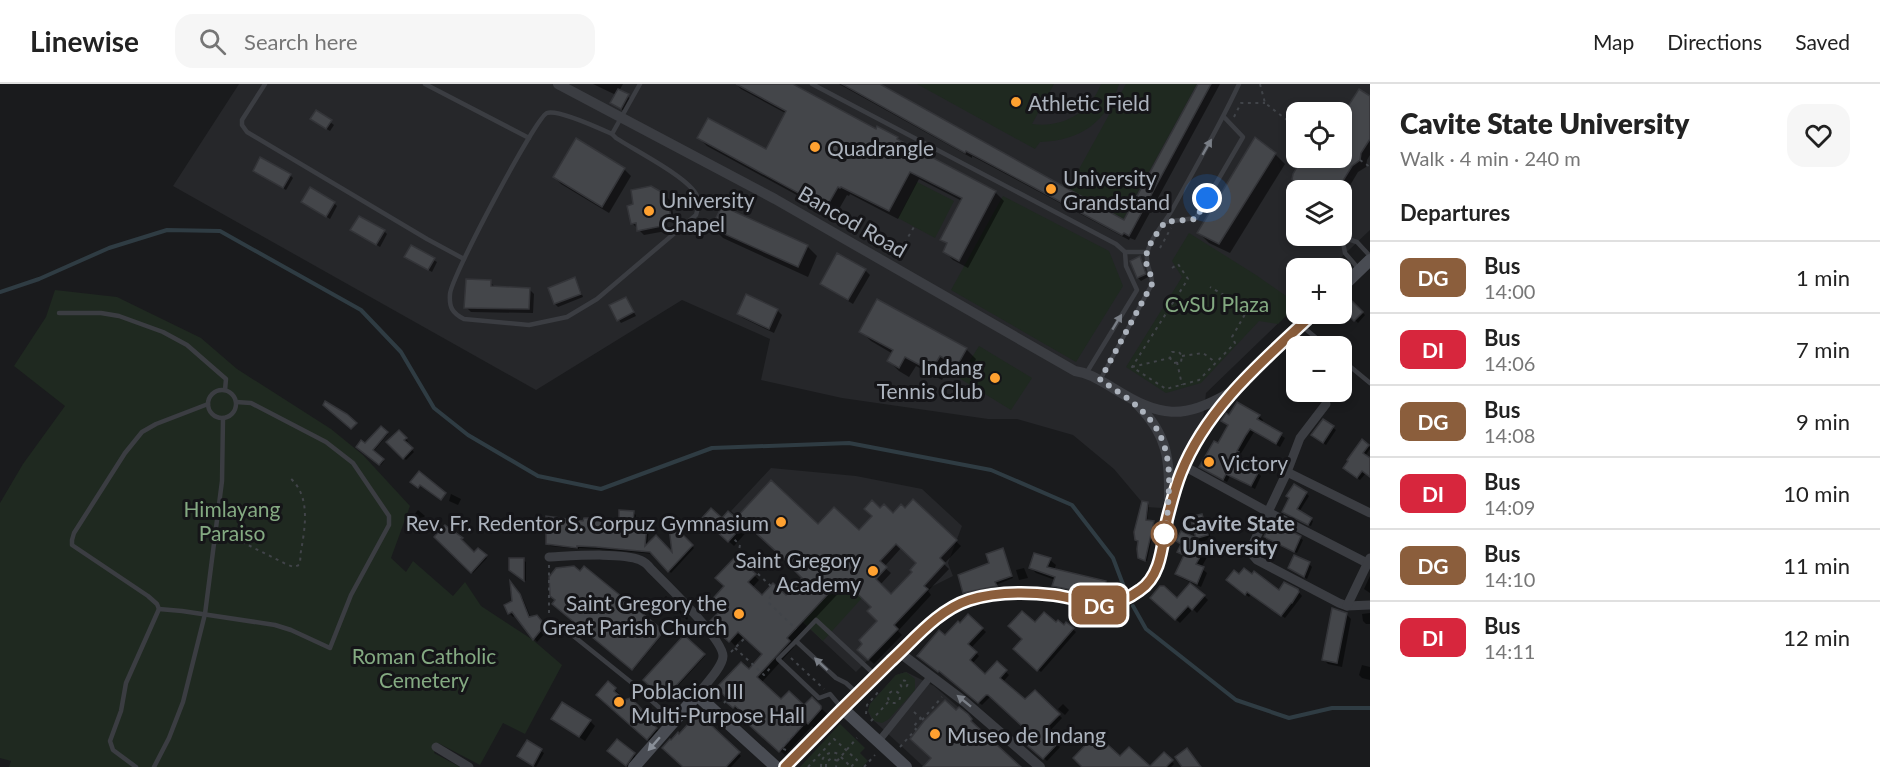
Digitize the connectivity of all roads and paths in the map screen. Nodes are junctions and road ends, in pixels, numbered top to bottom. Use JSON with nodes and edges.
{"nodes":[{"id":1,"x":265,"y":84,"type":"edge"},
{"id":2,"x":425,"y":84,"type":"edge"},
{"id":3,"x":558,"y":84,"type":"edge"},
{"id":4,"x":640,"y":84,"type":"edge"},
{"id":5,"x":812,"y":84,"type":"edge"},
{"id":6,"x":1239,"y":84,"type":"edge"},
{"id":7,"x":1260,"y":84,"type":"edge"},
{"id":8,"x":1265,"y":103,"type":"junction"},
{"id":9,"x":622,"y":117,"type":"junction"},
{"id":10,"x":1224,"y":117,"type":"junction"},
{"id":11,"x":1286,"y":119,"type":"edge"},
{"id":12,"x":1230,"y":124,"type":"junction"},
{"id":13,"x":612,"y":134,"type":"junction"},
{"id":14,"x":529,"y":138,"type":"junction"},
{"id":15,"x":1360,"y":160,"type":"dead end"},
{"id":16,"x":1370,"y":167,"type":"edge"},
{"id":17,"x":1175,"y":220,"type":"junction"},
{"id":18,"x":1165,"y":222,"type":"junction"},
{"id":19,"x":914,"y":227,"type":"dead end"},
{"id":20,"x":1161,"y":248,"type":"dead end"},
{"id":21,"x":1125,"y":252,"type":"junction"},
{"id":22,"x":1148,"y":252,"type":"junction"},
{"id":23,"x":1370,"y":258,"type":"edge"},
{"id":24,"x":464,"y":259,"type":"junction"},
{"id":25,"x":895,"y":260,"type":"dead end"},
{"id":26,"x":1172,"y":268,"type":"dead end"},
{"id":27,"x":1360,"y":270,"type":"junction"},
{"id":28,"x":1352,"y":278,"type":"edge"},
{"id":29,"x":1210,"y":287,"type":"dead end"},
{"id":30,"x":59,"y":313,"type":"dead end"},
{"id":31,"x":1301,"y":325,"type":"joint"},
{"id":32,"x":1314,"y":336,"type":"edge"},
{"id":33,"x":1182,"y":356,"type":"junction"},
{"id":34,"x":1170,"y":358,"type":"junction"},
{"id":35,"x":1177,"y":362,"type":"junction"},
{"id":36,"x":1216,"y":362,"type":"junction"},
{"id":37,"x":1132,"y":367,"type":"junction"},
{"id":38,"x":1352,"y":368,"type":"edge"},
{"id":39,"x":1087,"y":372,"type":"junction"},
{"id":40,"x":1100,"y":380,"type":"junction"},
{"id":41,"x":1370,"y":383,"type":"edge"},
{"id":42,"x":1182,"y":385,"type":"junction"},
{"id":43,"x":225,"y":390,"type":"junction"},
{"id":44,"x":1234,"y":391,"type":"junction"},
{"id":45,"x":1126,"y":396,"type":"junction"},
{"id":46,"x":236,"y":402,"type":"junction"},
{"id":47,"x":208,"y":404,"type":"junction"},
{"id":48,"x":1326,"y":404,"type":"dead end"},
{"id":49,"x":223,"y":418,"type":"junction"},
{"id":50,"x":1184,"y":466,"type":"junction"},
{"id":51,"x":1287,"y":472,"type":"junction"},
{"id":52,"x":291,"y":478,"type":"dead end"},
{"id":53,"x":1169,"y":512,"type":"junction"},
{"id":54,"x":1268,"y":512,"type":"junction"},
{"id":55,"x":1370,"y":513,"type":"edge"},
{"id":56,"x":713,"y":519,"type":"dead end"},
{"id":57,"x":216,"y":529,"type":"junction"},
{"id":58,"x":549,"y":557,"type":"joint"},
{"id":59,"x":1369,"y":560,"type":"edge"},
{"id":60,"x":1370,"y":605,"type":"edge"},
{"id":61,"x":1347,"y":606,"type":"junction"},
{"id":62,"x":159,"y":609,"type":"junction"},
{"id":63,"x":204,"y":614,"type":"junction"},
{"id":64,"x":556,"y":622,"type":"joint"},
{"id":65,"x":796,"y":629,"type":"dead end"},
{"id":66,"x":745,"y":638,"type":"dead end"},
{"id":67,"x":796,"y":640,"type":"junction"},
{"id":68,"x":785,"y":652,"type":"junction"},
{"id":69,"x":900,"y":653,"type":"junction"},
{"id":70,"x":778,"y":659,"type":"junction"},
{"id":71,"x":931,"y":676,"type":"junction"},
{"id":72,"x":879,"y":681,"type":"junction"},
{"id":73,"x":902,"y":687,"type":"dead end"},
{"id":74,"x":897,"y":692,"type":"junction"},
{"id":75,"x":830,"y":694,"type":"junction"},
{"id":76,"x":857,"y":694,"type":"junction"},
{"id":77,"x":697,"y":695,"type":"junction"},
{"id":78,"x":943,"y":696,"type":"dead end"},
{"id":79,"x":734,"y":699,"type":"joint"},
{"id":80,"x":889,"y":701,"type":"junction"},
{"id":81,"x":722,"y":705,"type":"dead end"},
{"id":82,"x":842,"y":708,"type":"junction"},
{"id":83,"x":727,"y":709,"type":"dead end"},
{"id":84,"x":912,"y":710,"type":"dead end"},
{"id":85,"x":644,"y":714,"type":"dead end"},
{"id":86,"x":922,"y":720,"type":"junction"},
{"id":87,"x":674,"y":721,"type":"junction"},
{"id":88,"x":804,"y":723,"type":"dead end"},
{"id":89,"x":660,"y":728,"type":"dead end"},
{"id":90,"x":788,"y":733,"type":"dead end"},
{"id":91,"x":791,"y":736,"type":"junction"},
{"id":92,"x":857,"y":738,"type":"dead end"},
{"id":93,"x":878,"y":742,"type":"junction"},
{"id":94,"x":790,"y":745,"type":"dead end"},
{"id":95,"x":436,"y":747,"type":"dead end"},
{"id":96,"x":815,"y":749,"type":"dead end"},
{"id":97,"x":786,"y":750,"type":"junction"},
{"id":98,"x":846,"y":750,"type":"junction"},
{"id":99,"x":781,"y":754,"type":"dead end"},
{"id":100,"x":820,"y":754,"type":"junction"},
{"id":101,"x":875,"y":755,"type":"dead end"},
{"id":102,"x":893,"y":755,"type":"junction"},
{"id":103,"x":841,"y":756,"type":"junction"},
{"id":104,"x":824,"y":757,"type":"junction"},
{"id":105,"x":827,"y":760,"type":"junction"},
{"id":106,"x":837,"y":761,"type":"junction"},
{"id":107,"x":136,"y":767,"type":"edge"},
{"id":108,"x":154,"y":767,"type":"edge"},
{"id":109,"x":469,"y":767,"type":"edge"},
{"id":110,"x":634,"y":767,"type":"edge"},
{"id":111,"x":776,"y":767,"type":"edge"},
{"id":112,"x":785,"y":767,"type":"edge"},
{"id":113,"x":808,"y":767,"type":"edge"},
{"id":114,"x":820,"y":767,"type":"edge"},
{"id":115,"x":826,"y":767,"type":"edge"},
{"id":116,"x":837,"y":767,"type":"edge"},
{"id":117,"x":851,"y":767,"type":"edge"},
{"id":118,"x":864,"y":767,"type":"edge"},
{"id":119,"x":906,"y":767,"type":"edge"},
{"id":120,"x":1040,"y":767,"type":"edge"}],
"edges":[{"from":1,"to":24,"type":"lane"},
{"from":2,"to":14,"type":"lane"},
{"from":3,"to":9,"type":"street","name":"Bancod Road"},
{"from":4,"to":9,"type":"lane"},
{"from":5,"to":21,"type":"lane"},
{"from":6,"to":10,"type":"lane"},
{"from":7,"to":8,"type":"path"},
{"from":8,"to":11,"type":"path"},
{"from":8,"to":12,"type":"path"},
{"from":9,"to":13,"type":"lane"},
{"from":9,"to":39,"type":"street","name":"Bancod Road"},
{"from":10,"to":12,"type":"lane"},
{"from":18,"to":10,"type":"lane","one_way":true},
{"from":12,"to":17,"type":"lane"},
{"from":13,"to":14,"type":"lane"},
{"from":13,"to":24,"type":"lane"},
{"from":14,"to":24,"type":"lane"},
{"from":15,"to":16,"type":"path"},
{"from":17,"to":18,"type":"lane"},
{"from":17,"to":20,"type":"path"},
{"from":18,"to":22,"type":"lane"},
{"from":19,"to":25,"type":"path"},
{"from":21,"to":22,"type":"lane"},
{"from":39,"to":21,"type":"lane","one_way":true},
{"from":22,"to":40,"type":"lane"},
{"from":23,"to":27,"type":"main road"},
{"from":23,"to":27,"type":"lane"},
{"from":26,"to":37,"type":"path"},
{"from":27,"to":28,"type":"main road"},
{"from":29,"to":36,"type":"path"},
{"from":30,"to":43,"type":"lane"},
{"from":31,"to":32,"type":"lane"},
{"from":31,"to":44,"type":"main road"},
{"from":33,"to":34,"type":"path"},
{"from":33,"to":35,"type":"path"},
{"from":33,"to":36,"type":"path"},
{"from":34,"to":35,"type":"path"},
{"from":34,"to":37,"type":"path"},
{"from":35,"to":42,"type":"path"},
{"from":36,"to":42,"type":"path"},
{"from":37,"to":42,"type":"path"},
{"from":38,"to":41,"type":"lane"},
{"from":39,"to":40,"type":"street","name":"Bancod Road"},
{"from":40,"to":45,"type":"street","name":"Bancod Road"},
{"from":43,"to":46,"type":"lane"},
{"from":43,"to":47,"type":"lane"},
{"from":44,"to":45,"type":"street","name":"Bancod Road"},
{"from":44,"to":50,"type":"main road"},
{"from":45,"to":53,"type":"street","name":"Bancod Road"},
{"from":46,"to":49,"type":"lane"},
{"from":46,"to":63,"type":"lane"},
{"from":47,"to":49,"type":"lane"},
{"from":47,"to":62,"type":"lane"},
{"from":48,"to":51,"type":"street"},
{"from":49,"to":57,"type":"lane"},
{"from":50,"to":53,"type":"main road"},
{"from":50,"to":54,"type":"street"},
{"from":51,"to":54,"type":"street"},
{"from":51,"to":55,"type":"street"},
{"from":52,"to":57,"type":"path"},
{"from":53,"to":69,"type":"main road"},
{"from":54,"to":59,"type":"street"},
{"from":54,"to":61,"type":"street"},
{"from":56,"to":65,"type":"path"},
{"from":57,"to":63,"type":"lane"},
{"from":58,"to":64,"type":"path"},
{"from":58,"to":77,"type":"street"},
{"from":59,"to":61,"type":"street"},
{"from":60,"to":61,"type":"street"},
{"from":62,"to":63,"type":"lane"},
{"from":62,"to":107,"type":"lane"},
{"from":63,"to":108,"type":"lane"},
{"from":64,"to":87,"type":"lane"},
{"from":66,"to":70,"type":"path"},
{"from":67,"to":68,"type":"lane"},
{"from":67,"to":72,"type":"lane"},
{"from":76,"to":67,"type":"lane","one_way":true},
{"from":68,"to":70,"type":"lane"},
{"from":68,"to":75,"type":"path"},
{"from":69,"to":71,"type":"street"},
{"from":69,"to":72,"type":"main road"},
{"from":70,"to":75,"type":"lane"},
{"from":71,"to":93,"type":"street"},
{"from":120,"to":71,"type":"street","one_way":true},
{"from":72,"to":76,"type":"main road"},
{"from":72,"to":80,"type":"path"},
{"from":73,"to":74,"type":"path"},
{"from":74,"to":80,"type":"path"},
{"from":74,"to":80,"type":"path"},
{"from":75,"to":82,"type":"lane"},
{"from":76,"to":82,"type":"main road"},
{"from":77,"to":87,"type":"main road"},
{"from":77,"to":111,"type":"main road"},
{"from":78,"to":86,"type":"path"},
{"from":79,"to":79,"type":"path"},
{"from":81,"to":83,"type":"path"},
{"from":82,"to":93,"type":"main road"},
{"from":82,"to":112,"type":"main road"},
{"from":84,"to":86,"type":"path"},
{"from":85,"to":89,"type":"path"},
{"from":86,"to":102,"type":"path"},
{"from":87,"to":110,"type":"main road","one_way":true},
{"from":88,"to":91,"type":"path"},
{"from":90,"to":91,"type":"path"},
{"from":91,"to":97,"type":"path"},
{"from":92,"to":98,"type":"path"},
{"from":93,"to":102,"type":"main road"},
{"from":94,"to":97,"type":"path"},
{"from":95,"to":109,"type":"street"},
{"from":96,"to":100,"type":"path"},
{"from":97,"to":99,"type":"path"},
{"from":98,"to":100,"type":"path"},
{"from":98,"to":103,"type":"path"},
{"from":98,"to":117,"type":"path"},
{"from":100,"to":104,"type":"path"},
{"from":100,"to":113,"type":"path"},
{"from":101,"to":118,"type":"path"},
{"from":102,"to":119,"type":"main road"},
{"from":103,"to":104,"type":"path"},
{"from":103,"to":106,"type":"path"},
{"from":103,"to":117,"type":"path"},
{"from":104,"to":105,"type":"path"},
{"from":104,"to":114,"type":"path"},
{"from":105,"to":106,"type":"path"},
{"from":105,"to":115,"type":"path"},
{"from":106,"to":116,"type":"path"}]}
